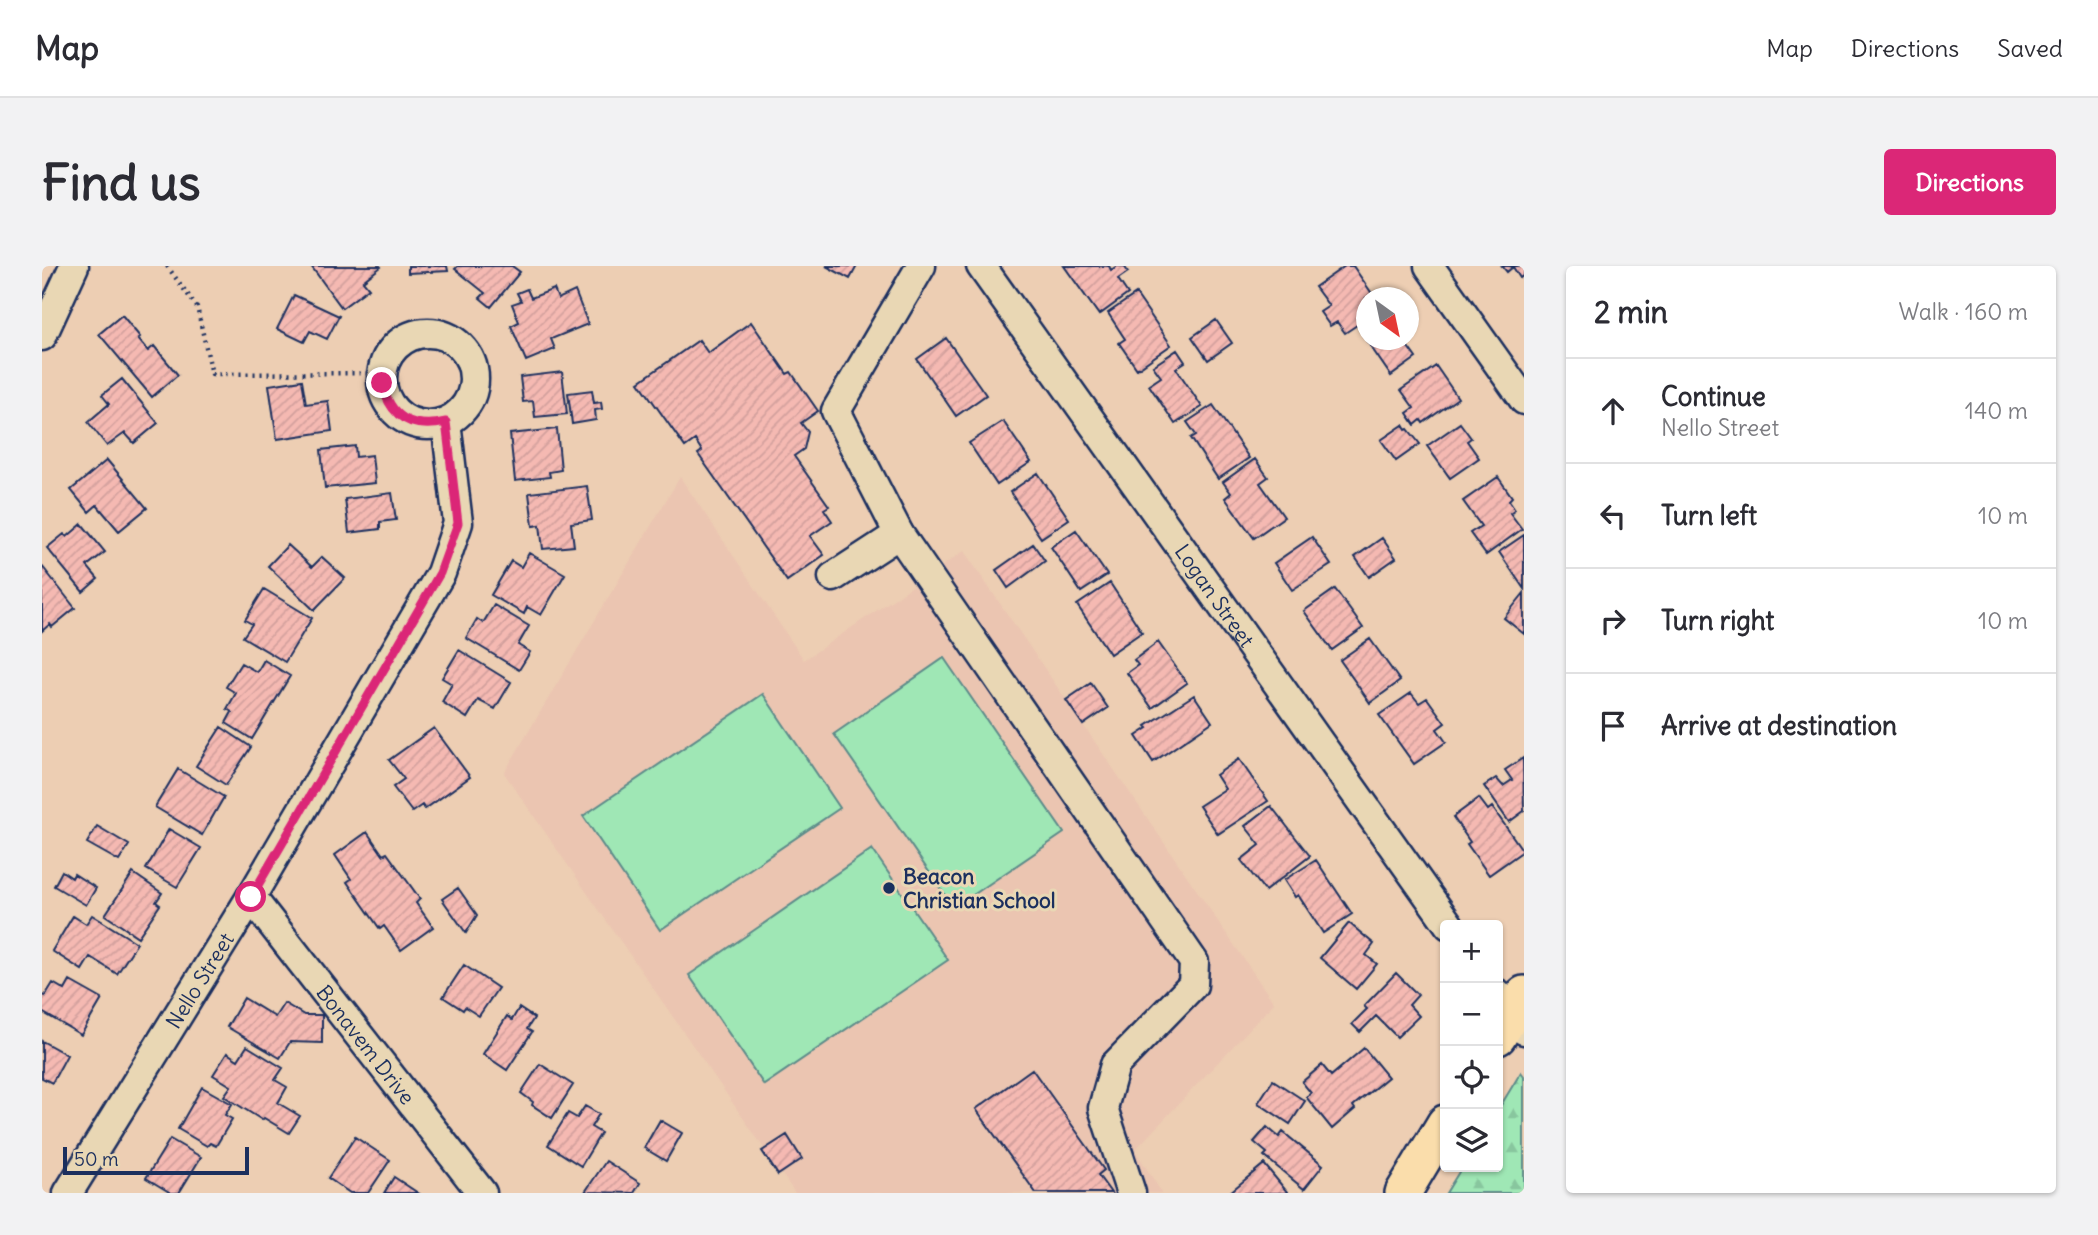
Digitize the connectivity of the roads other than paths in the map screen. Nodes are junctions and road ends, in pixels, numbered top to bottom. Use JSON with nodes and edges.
{"nodes":[{"id":1,"x":74,"y":266,"type":"edge"},
{"id":2,"x":920,"y":266,"type":"edge"},
{"id":3,"x":981,"y":266,"type":"edge"},
{"id":4,"x":1429,"y":266,"type":"edge"},
{"id":5,"x":42,"y":336,"type":"edge"},
{"id":6,"x":1524,"y":400,"type":"edge"},
{"id":7,"x":446,"y":422,"type":"junction"},
{"id":8,"x":900,"y":534,"type":"junction"},
{"id":9,"x":833,"y":577,"type":"dead end"},
{"id":10,"x":251,"y":897,"type":"junction"},
{"id":11,"x":1445,"y":920,"type":"edge"},
{"id":12,"x":1440,"y":1132,"type":"edge"},
{"id":13,"x":68,"y":1193,"type":"edge"},
{"id":14,"x":482,"y":1193,"type":"edge"},
{"id":15,"x":1130,"y":1193,"type":"edge"},
{"id":16,"x":1403,"y":1193,"type":"edge"}],
"edges":[{"from":1,"to":5,"type":"street"},
{"from":2,"to":8,"type":"street"},
{"from":3,"to":11,"type":"street","name":"Logan Street"},
{"from":4,"to":6,"type":"street"},
{"from":7,"to":7,"type":"street"},
{"from":7,"to":10,"type":"street","name":"Nello Street"},
{"from":8,"to":9,"type":"street"},
{"from":8,"to":15,"type":"street"},
{"from":10,"to":13,"type":"street","name":"Nello Street"},
{"from":10,"to":14,"type":"street","name":"Bonavem Drive"},
{"from":12,"to":16,"type":"main road"}]}
